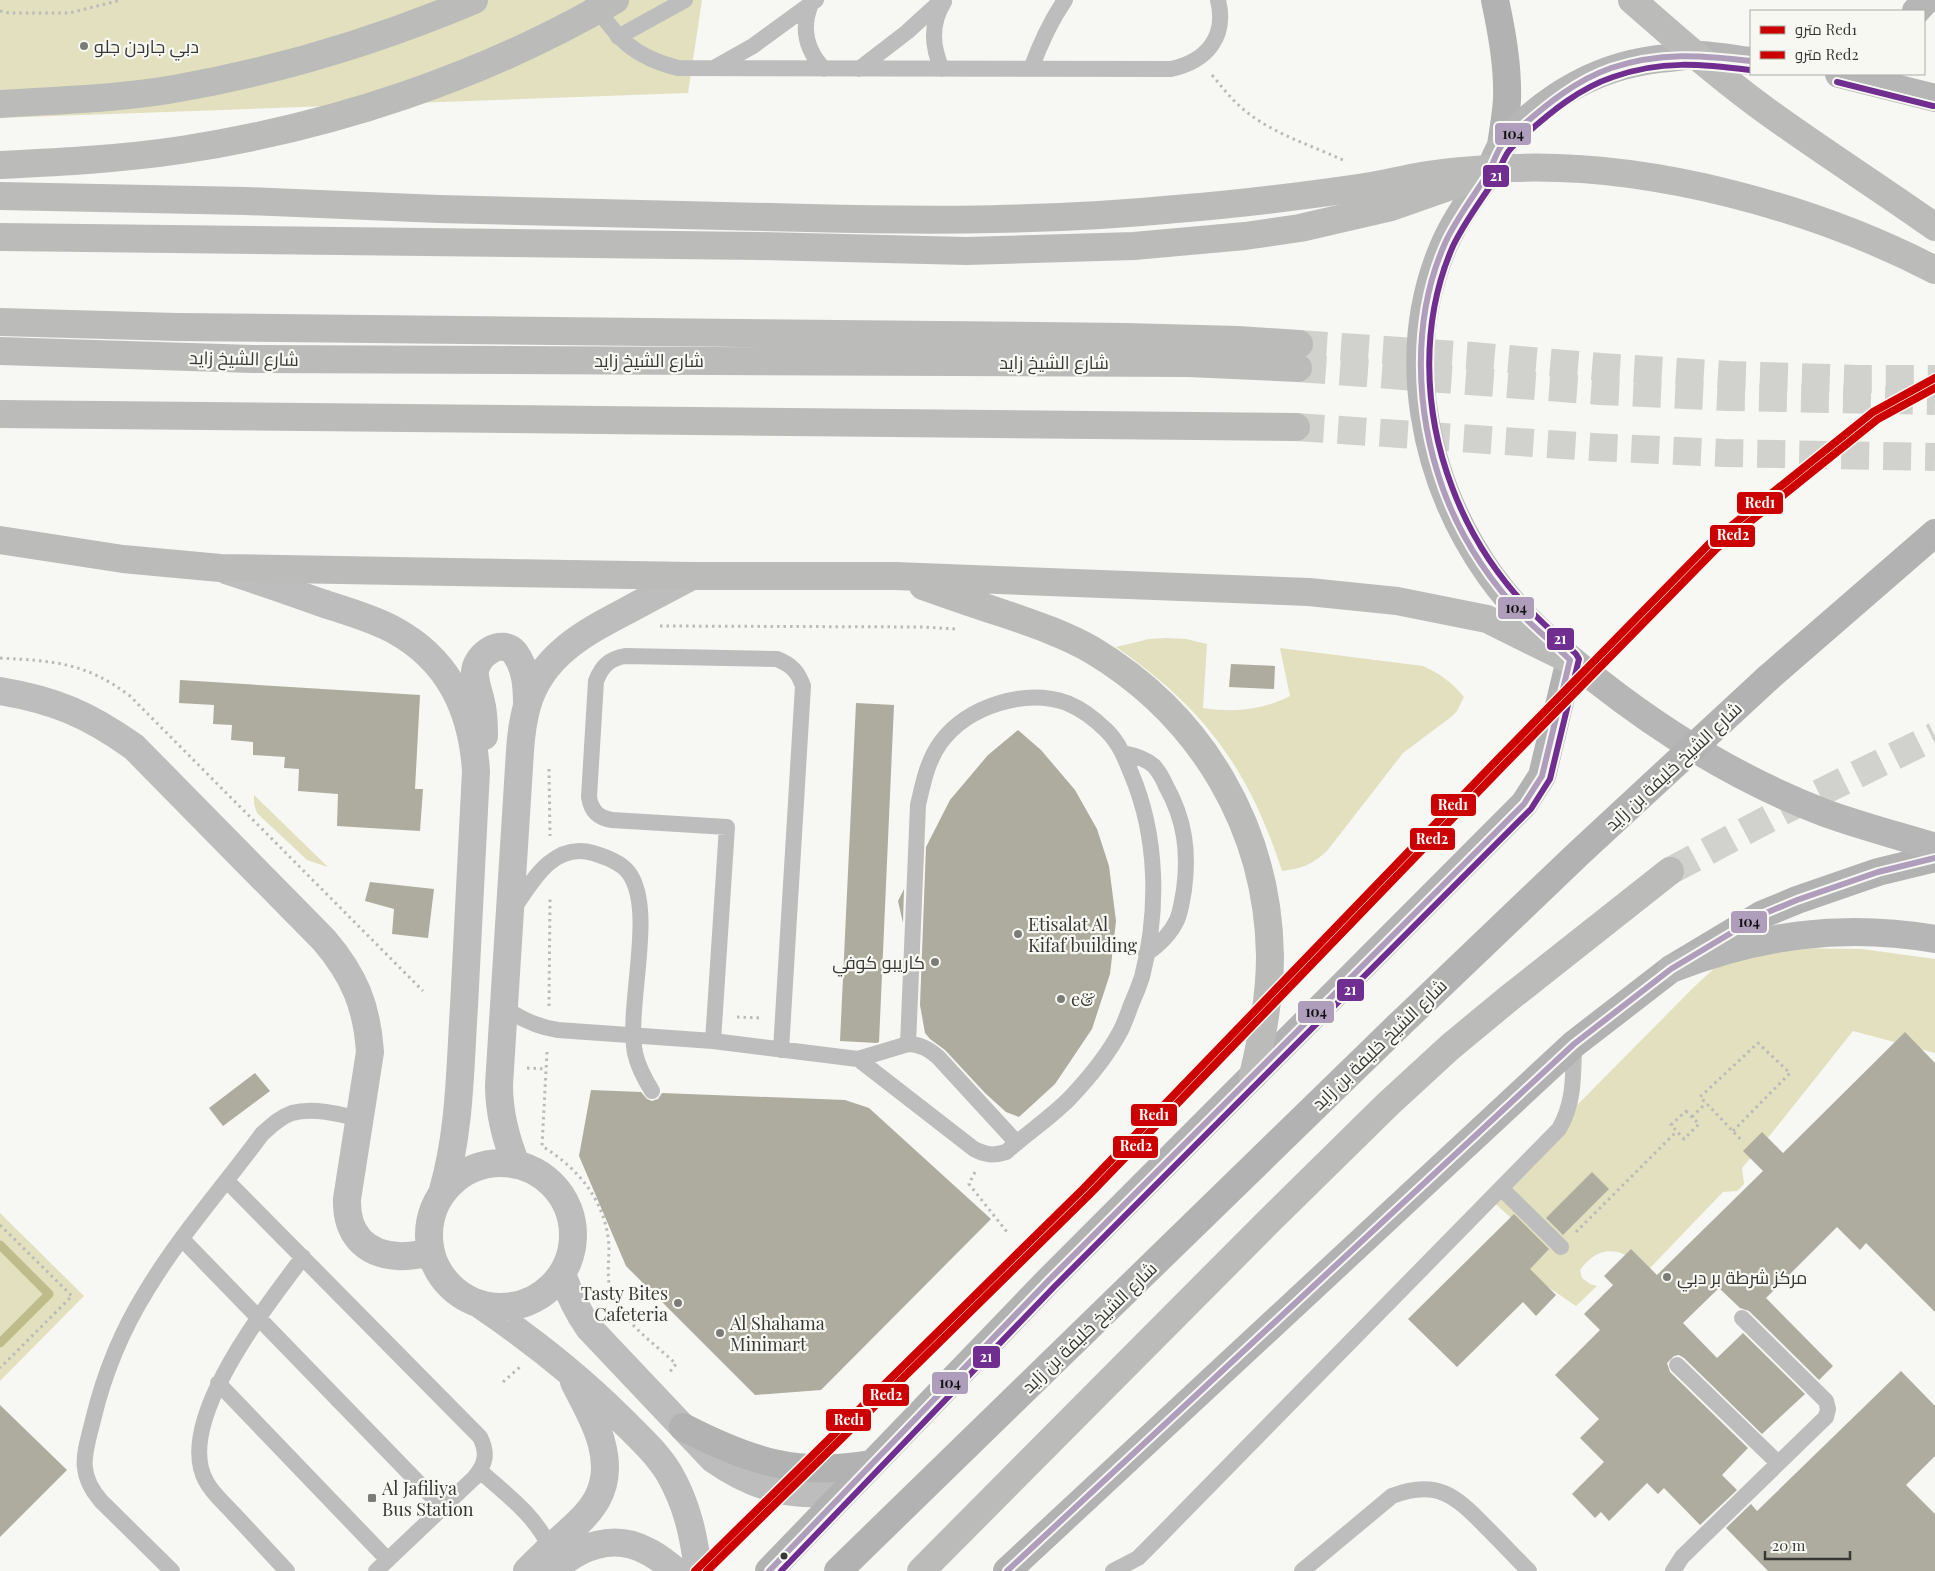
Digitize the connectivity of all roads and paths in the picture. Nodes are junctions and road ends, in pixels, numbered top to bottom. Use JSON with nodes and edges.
{"nodes":[{"id":1,"x":121,"y":0,"type":"edge"},
{"id":2,"x":474,"y":0,"type":"edge"},
{"id":3,"x":591,"y":0,"type":"edge"},
{"id":4,"x":615,"y":0,"type":"edge"},
{"id":5,"x":685,"y":0,"type":"edge"},
{"id":6,"x":943,"y":0,"type":"edge"},
{"id":7,"x":1065,"y":0,"type":"edge"},
{"id":8,"x":1218,"y":0,"type":"edge"},
{"id":9,"x":1495,"y":0,"type":"edge"},
{"id":10,"x":1632,"y":0,"type":"edge"},
{"id":11,"x":1926,"y":0,"type":"edge"},
{"id":12,"x":813,"y":2,"type":"edge"},
{"id":13,"x":1917,"y":10,"type":"edge"},
{"id":14,"x":0,"y":11,"type":"edge"},
{"id":15,"x":618,"y":37,"type":"junction"},
{"id":16,"x":1199,"y":59,"type":"junction"},
{"id":17,"x":1750,"y":61,"type":"edge"},
{"id":18,"x":712,"y":69,"type":"junction"},
{"id":19,"x":824,"y":69,"type":"junction"},
{"id":20,"x":859,"y":69,"type":"junction"},
{"id":21,"x":942,"y":69,"type":"junction"},
{"id":22,"x":1031,"y":69,"type":"junction"},
{"id":23,"x":1848,"y":75,"type":"edge"},
{"id":24,"x":1935,"y":98,"type":"edge"},
{"id":25,"x":0,"y":104,"type":"edge"},
{"id":26,"x":1501,"y":146,"type":"junction"},
{"id":27,"x":1343,"y":160,"type":"dead end"},
{"id":28,"x":0,"y":166,"type":"edge"},
{"id":29,"x":1488,"y":173,"type":"junction"},
{"id":30,"x":0,"y":196,"type":"edge"},
{"id":31,"x":1935,"y":227,"type":"edge"},
{"id":32,"x":0,"y":237,"type":"edge"},
{"id":33,"x":1935,"y":270,"type":"edge"},
{"id":34,"x":0,"y":322,"type":"edge"},
{"id":35,"x":0,"y":352,"type":"edge"},
{"id":36,"x":0,"y":414,"type":"edge"},
{"id":37,"x":1296,"y":427,"type":"tunnel mouth"},
{"id":38,"x":1935,"y":533,"type":"edge"},
{"id":39,"x":0,"y":540,"type":"edge"},
{"id":40,"x":220,"y":568,"type":"junction"},
{"id":41,"x":692,"y":576,"type":"junction"},
{"id":42,"x":895,"y":576,"type":"junction"},
{"id":43,"x":659,"y":626,"type":"dead end"},
{"id":44,"x":962,"y":630,"type":"dead end"},
{"id":45,"x":1570,"y":660,"type":"junction"},
{"id":46,"x":0,"y":691,"type":"edge"},
{"id":47,"x":527,"y":705,"type":"junction"},
{"id":48,"x":1123,"y":753,"type":"junction"},
{"id":49,"x":549,"y":766,"type":"dead end"},
{"id":50,"x":476,"y":771,"type":"junction"},
{"id":51,"x":1935,"y":847,"type":"edge"},
{"id":52,"x":1935,"y":858,"type":"edge"},
{"id":53,"x":551,"y":862,"type":"junction"},
{"id":54,"x":1670,"y":872,"type":"tunnel mouth"},
{"id":55,"x":510,"y":914,"type":"junction"},
{"id":56,"x":1935,"y":940,"type":"edge"},
{"id":57,"x":1146,"y":954,"type":"junction"},
{"id":58,"x":1671,"y":969,"type":"junction"},
{"id":59,"x":505,"y":1008,"type":"junction"},
{"id":60,"x":549,"y":1014,"type":"dead end"},
{"id":61,"x":633,"y":1034,"type":"junction"},
{"id":62,"x":713,"y":1042,"type":"junction"},
{"id":63,"x":548,"y":1043,"type":"dead end"},
{"id":64,"x":908,"y":1044,"type":"junction"},
{"id":65,"x":1574,"y":1044,"type":"junction"},
{"id":66,"x":782,"y":1050,"type":"junction"},
{"id":67,"x":858,"y":1059,"type":"junction"},
{"id":68,"x":521,"y":1068,"type":"dead end"},
{"id":69,"x":546,"y":1069,"type":"junction"},
{"id":70,"x":1253,"y":1076,"type":"junction"},
{"id":71,"x":652,"y":1091,"type":"dead end"},
{"id":72,"x":1706,"y":1104,"type":"junction"},
{"id":73,"x":1692,"y":1117,"type":"junction"},
{"id":74,"x":360,"y":1119,"type":"junction"},
{"id":75,"x":1677,"y":1131,"type":"junction"},
{"id":76,"x":1733,"y":1131,"type":"junction"},
{"id":77,"x":1743,"y":1142,"type":"dead end"},
{"id":78,"x":1017,"y":1143,"type":"junction"},
{"id":79,"x":984,"y":1154,"type":"junction"},
{"id":80,"x":516,"y":1164,"type":"junction"},
{"id":81,"x":227,"y":1181,"type":"junction"},
{"id":82,"x":1502,"y":1189,"type":"junction"},
{"id":83,"x":443,"y":1190,"type":"junction"},
{"id":84,"x":0,"y":1225,"type":"edge"},
{"id":85,"x":1007,"y":1232,"type":"dead end"},
{"id":86,"x":182,"y":1240,"type":"junction"},
{"id":87,"x":1561,"y":1247,"type":"joint"},
{"id":88,"x":430,"y":1253,"type":"junction"},
{"id":89,"x":303,"y":1257,"type":"junction"},
{"id":90,"x":562,"y":1274,"type":"junction"},
{"id":91,"x":482,"y":1306,"type":"junction"},
{"id":92,"x":1742,"y":1318,"type":"dead end"},
{"id":93,"x":258,"y":1319,"type":"junction"},
{"id":94,"x":1677,"y":1366,"type":"dead end"},
{"id":95,"x":566,"y":1367,"type":"junction"},
{"id":96,"x":0,"y":1368,"type":"edge"},
{"id":97,"x":218,"y":1383,"type":"junction"},
{"id":98,"x":651,"y":1394,"type":"junction"},
{"id":99,"x":684,"y":1427,"type":"junction"},
{"id":100,"x":1778,"y":1463,"type":"junction"},
{"id":101,"x":871,"y":1464,"type":"junction"},
{"id":102,"x":480,"y":1472,"type":"junction"},
{"id":103,"x":844,"y":1491,"type":"junction"},
{"id":104,"x":442,"y":1507,"type":"junction"},
{"id":105,"x":551,"y":1560,"type":"edge"},
{"id":106,"x":382,"y":1565,"type":"edge"},
{"id":107,"x":172,"y":1571,"type":"edge"},
{"id":108,"x":287,"y":1571,"type":"edge"},
{"id":109,"x":527,"y":1571,"type":"edge"},
{"id":110,"x":676,"y":1571,"type":"edge"},
{"id":111,"x":698,"y":1571,"type":"edge"},
{"id":112,"x":769,"y":1571,"type":"edge"},
{"id":113,"x":838,"y":1571,"type":"edge"},
{"id":114,"x":921,"y":1571,"type":"edge"},
{"id":115,"x":1007,"y":1571,"type":"edge"},
{"id":116,"x":1113,"y":1571,"type":"edge"},
{"id":117,"x":1302,"y":1571,"type":"edge"},
{"id":118,"x":1529,"y":1571,"type":"edge"},
{"id":119,"x":1673,"y":1571,"type":"edge"}],
"edges":[{"from":1,"to":14,"type":"path"},
{"from":2,"to":25,"type":"highway"},
{"from":3,"to":15,"type":"lane"},
{"from":4,"to":28,"type":"highway","bridge":true},
{"from":5,"to":15,"type":"lane"},
{"from":6,"to":20,"type":"lane"},
{"from":6,"to":21,"type":"lane"},
{"from":7,"to":22,"type":"lane"},
{"from":8,"to":16,"type":"lane"},
{"from":9,"to":26,"type":"main road"},
{"from":10,"to":31,"type":"highway","bridge":true},
{"from":11,"to":13,"type":"main road"},
{"from":12,"to":18,"type":"lane"},
{"from":12,"to":19,"type":"lane"},
{"from":15,"to":18,"type":"lane"},
{"from":16,"to":22,"type":"lane"},
{"from":16,"to":27,"type":"path"},
{"from":17,"to":26,"type":"main road"},
{"from":18,"to":19,"type":"lane"},
{"from":19,"to":20,"type":"lane"},
{"from":20,"to":21,"type":"lane"},
{"from":21,"to":22,"type":"lane"},
{"from":23,"to":24,"type":"main road"},
{"from":26,"to":29,"type":"main road"},
{"from":29,"to":32,"type":"highway"},
{"from":29,"to":45,"type":"main road"},
{"from":30,"to":33,"type":"highway","bridge":true},
{"from":34,"to":35,"type":"highway","name":"شارع الشيخ زايد"},
{"from":36,"to":37,"type":"highway"},
{"from":38,"to":113,"type":"main road","name":"شارع الشيخ خليفة بن زايد","bridge":true},
{"from":39,"to":40,"type":"highway"},
{"from":40,"to":41,"type":"highway"},
{"from":40,"to":50,"type":"street"},
{"from":41,"to":42,"type":"highway"},
{"from":41,"to":47,"type":"street"},
{"from":42,"to":45,"type":"highway"},
{"from":42,"to":70,"type":"highway"},
{"from":43,"to":44,"type":"path"},
{"from":45,"to":51,"type":"main road"},
{"from":45,"to":70,"type":"main road"},
{"from":46,"to":74,"type":"street"},
{"from":47,"to":50,"type":"street"},
{"from":47,"to":55,"type":"street"},
{"from":48,"to":57,"type":"lane"},
{"from":48,"to":57,"type":"lane"},
{"from":48,"to":64,"type":"lane"},
{"from":49,"to":53,"type":"path"},
{"from":50,"to":83,"type":"street"},
{"from":52,"to":58,"type":"main road"},
{"from":53,"to":55,"type":"lane"},
{"from":53,"to":60,"type":"path"},
{"from":53,"to":61,"type":"lane"},
{"from":54,"to":114,"type":"highway"},
{"from":55,"to":59,"type":"street"},
{"from":56,"to":58,"type":"main road"},
{"from":57,"to":78,"type":"lane"},
{"from":58,"to":65,"type":"main road"},
{"from":59,"to":61,"type":"lane"},
{"from":59,"to":80,"type":"street"},
{"from":61,"to":62,"type":"lane"},
{"from":61,"to":71,"type":"lane"},
{"from":62,"to":66,"type":"lane"},
{"from":62,"to":66,"type":"lane"},
{"from":63,"to":69,"type":"path"},
{"from":64,"to":67,"type":"lane"},
{"from":64,"to":78,"type":"lane"},
{"from":65,"to":82,"type":"lane"},
{"from":65,"to":115,"type":"main road"},
{"from":66,"to":67,"type":"lane"},
{"from":67,"to":79,"type":"lane"},
{"from":68,"to":69,"type":"path"},
{"from":69,"to":98,"type":"path"},
{"from":70,"to":101,"type":"main road"},
{"from":72,"to":73,"type":"path"},
{"from":72,"to":76,"type":"path"},
{"from":72,"to":76,"type":"path"},
{"from":73,"to":75,"type":"path"},
{"from":73,"to":75,"type":"path"},
{"from":74,"to":81,"type":"lane"},
{"from":74,"to":88,"type":"street"},
{"from":75,"to":87,"type":"path"},
{"from":76,"to":77,"type":"path"},
{"from":78,"to":79,"type":"lane"},
{"from":79,"to":85,"type":"path"},
{"from":80,"to":83,"type":"street"},
{"from":80,"to":90,"type":"street"},
{"from":81,"to":86,"type":"lane"},
{"from":81,"to":89,"type":"lane"},
{"from":82,"to":87,"type":"lane"},
{"from":82,"to":116,"type":"lane"},
{"from":83,"to":88,"type":"street"},
{"from":84,"to":96,"type":"path"},
{"from":86,"to":93,"type":"lane"},
{"from":86,"to":107,"type":"lane"},
{"from":88,"to":91,"type":"street"},
{"from":89,"to":93,"type":"lane"},
{"from":89,"to":102,"type":"lane"},
{"from":90,"to":91,"type":"street"},
{"from":90,"to":98,"type":"street"},
{"from":91,"to":95,"type":"street"},
{"from":92,"to":100,"type":"lane"},
{"from":93,"to":97,"type":"lane"},
{"from":93,"to":104,"type":"lane"},
{"from":94,"to":100,"type":"lane"},
{"from":95,"to":105,"type":"street"},
{"from":95,"to":111,"type":"street"},
{"from":97,"to":106,"type":"lane"},
{"from":97,"to":108,"type":"lane"},
{"from":98,"to":99,"type":"street"},
{"from":99,"to":101,"type":"main road"},
{"from":99,"to":103,"type":"street"},
{"from":100,"to":119,"type":"lane"},
{"from":101,"to":103,"type":"main road"},
{"from":102,"to":104,"type":"lane"},
{"from":102,"to":105,"type":"lane"},
{"from":103,"to":112,"type":"main road"},
{"from":104,"to":106,"type":"lane"},
{"from":105,"to":109,"type":"street"},
{"from":105,"to":110,"type":"street"},
{"from":117,"to":118,"type":"lane"}]}
